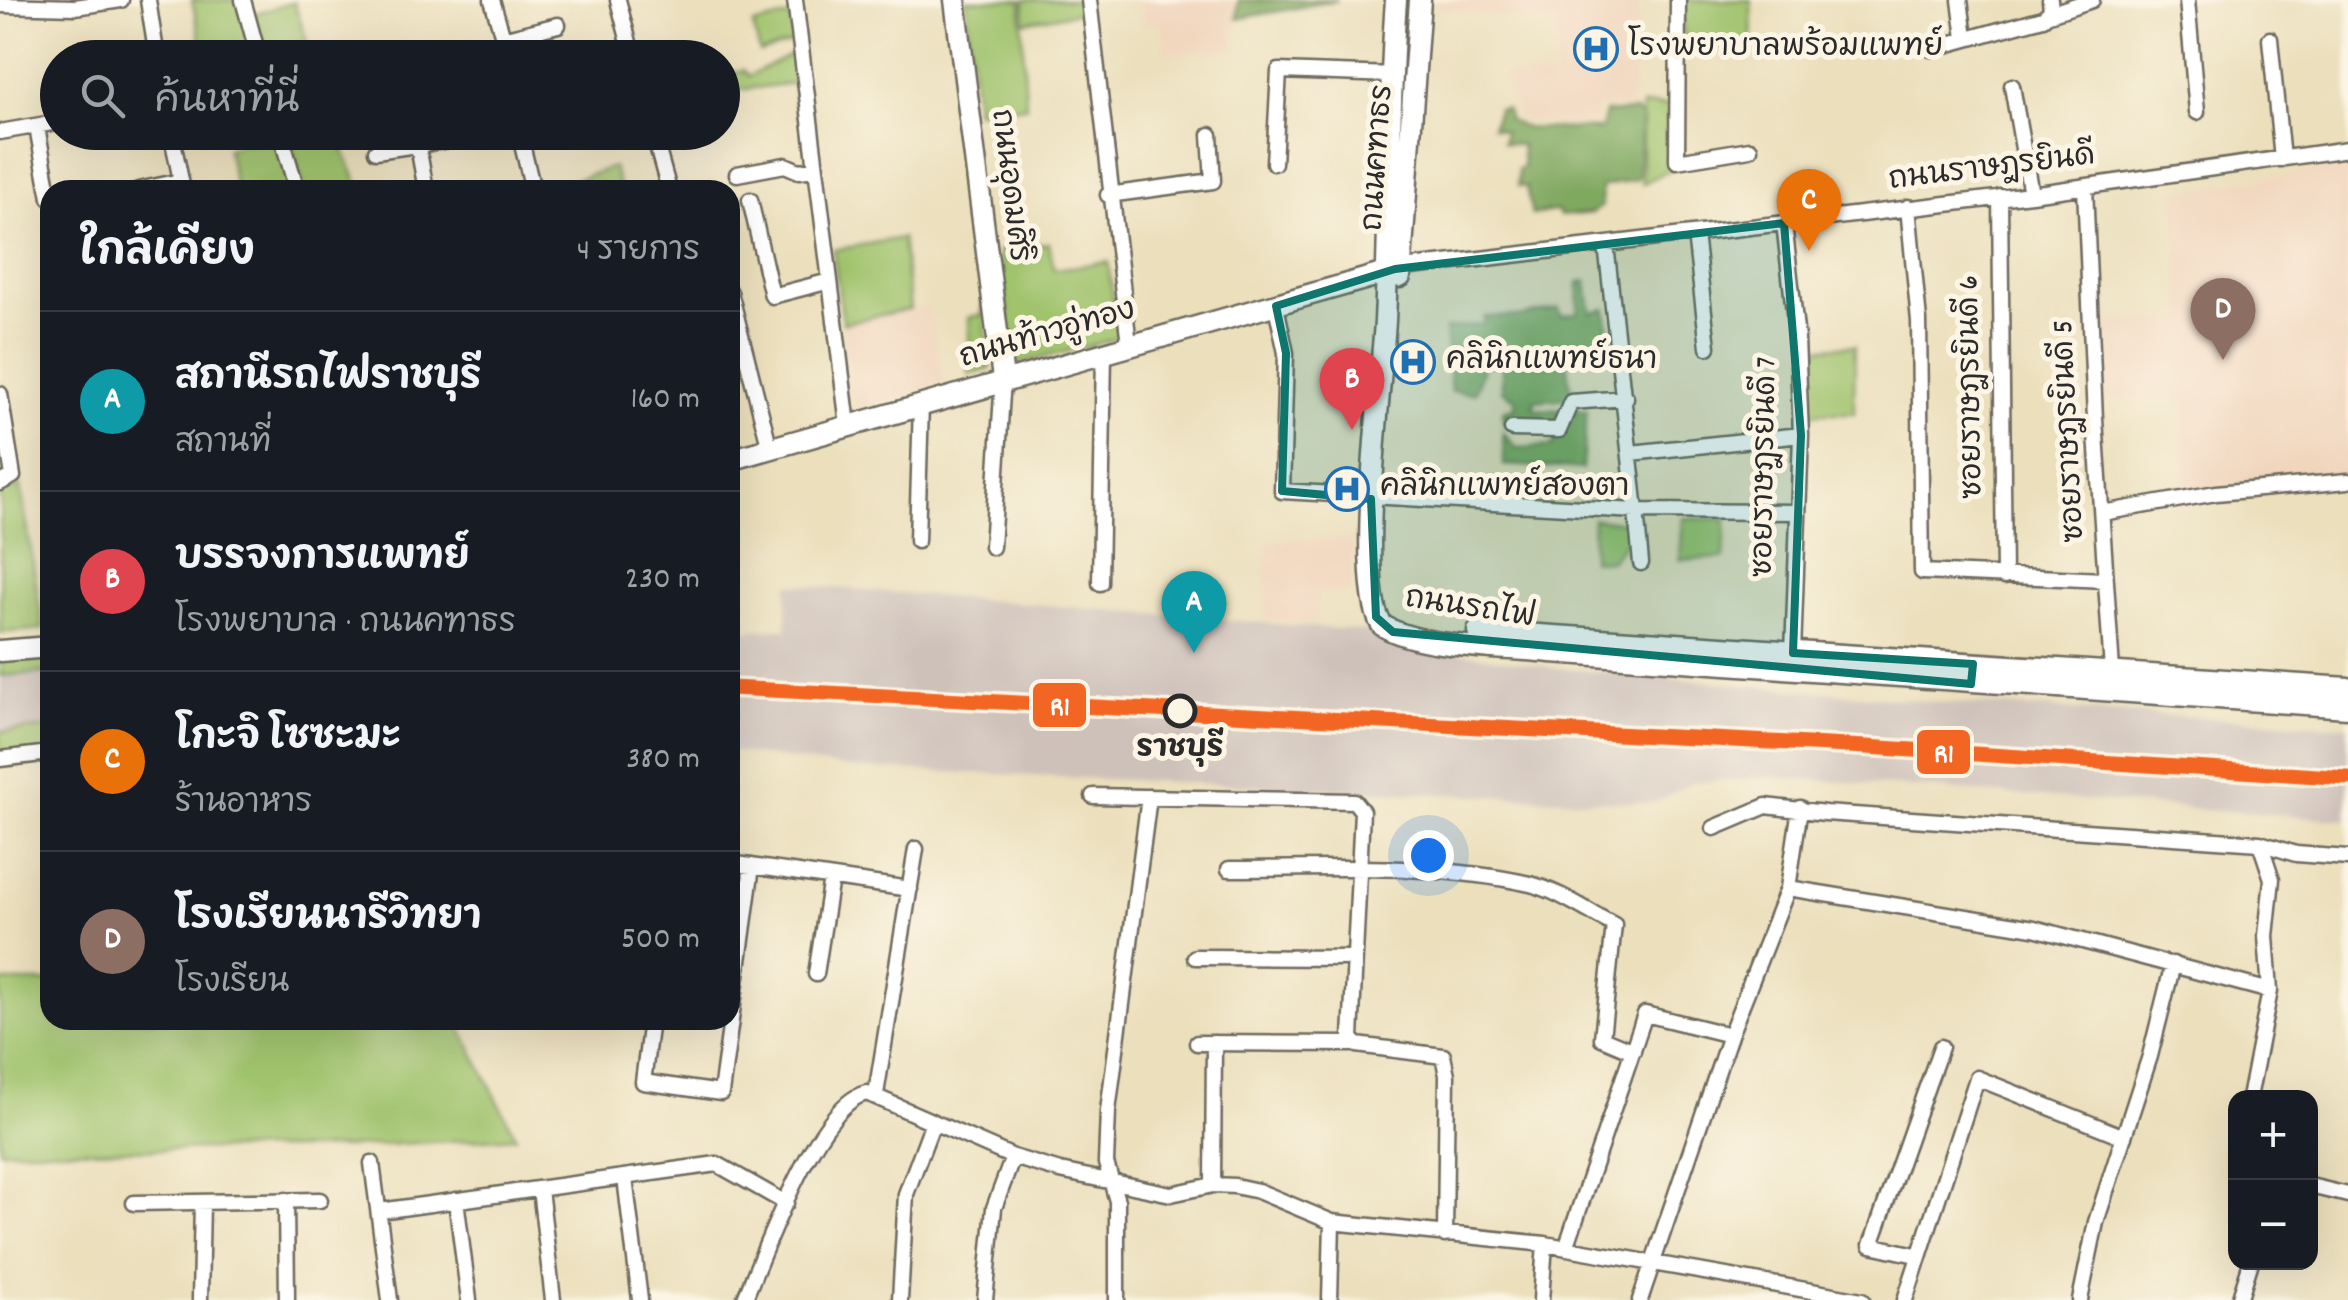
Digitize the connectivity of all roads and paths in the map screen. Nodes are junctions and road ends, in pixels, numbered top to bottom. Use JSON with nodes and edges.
{"nodes":[{"id":1,"x":121,"y":0,"type":"edge"},
{"id":2,"x":148,"y":0,"type":"edge"},
{"id":3,"x":243,"y":0,"type":"edge"},
{"id":4,"x":492,"y":0,"type":"edge"},
{"id":5,"x":618,"y":0,"type":"edge"},
{"id":6,"x":795,"y":0,"type":"edge"},
{"id":7,"x":955,"y":0,"type":"edge"},
{"id":8,"x":1089,"y":0,"type":"edge"},
{"id":9,"x":1396,"y":0,"type":"edge"},
{"id":10,"x":1420,"y":0,"type":"edge"},
{"id":11,"x":1678,"y":0,"type":"edge"},
{"id":12,"x":1960,"y":0,"type":"edge"},
{"id":13,"x":2092,"y":0,"type":"edge"},
{"id":14,"x":2187,"y":0,"type":"edge"},
{"id":15,"x":0,"y":6,"type":"edge"},
{"id":16,"x":2048,"y":7,"type":"edge"},
{"id":17,"x":558,"y":25,"type":"dead end"},
{"id":18,"x":1965,"y":38,"type":"junction"},
{"id":19,"x":502,"y":39,"type":"joint"},
{"id":20,"x":2270,"y":39,"type":"dead end"},
{"id":21,"x":154,"y":40,"type":"edge"},
{"id":22,"x":254,"y":40,"type":"edge"},
{"id":23,"x":628,"y":40,"type":"edge"},
{"id":24,"x":1931,"y":49,"type":"dead end"},
{"id":25,"x":1393,"y":75,"type":"junction"},
{"id":26,"x":2012,"y":86,"type":"dead end"},
{"id":27,"x":2197,"y":112,"type":"dead end"},
{"id":28,"x":40,"y":126,"type":"edge"},
{"id":29,"x":37,"y":127,"type":"junction"},
{"id":30,"x":0,"y":132,"type":"edge"},
{"id":31,"x":1210,"y":135,"type":"dead end"},
{"id":32,"x":40,"y":143,"type":"edge"},
{"id":33,"x":2348,"y":149,"type":"edge"},
{"id":34,"x":41,"y":150,"type":"edge"},
{"id":35,"x":175,"y":150,"type":"edge"},
{"id":36,"x":285,"y":150,"type":"edge"},
{"id":37,"x":384,"y":150,"type":"edge"},
{"id":38,"x":419,"y":150,"type":"edge"},
{"id":39,"x":524,"y":150,"type":"edge"},
{"id":40,"x":659,"y":150,"type":"edge"},
{"id":41,"x":1750,"y":150,"type":"dead end"},
{"id":42,"x":376,"y":151,"type":"dead end"},
{"id":43,"x":2282,"y":159,"type":"junction"},
{"id":44,"x":1274,"y":163,"type":"dead end"},
{"id":45,"x":814,"y":169,"type":"junction"},
{"id":46,"x":738,"y":174,"type":"dead end"},
{"id":47,"x":47,"y":180,"type":"edge"},
{"id":48,"x":181,"y":180,"type":"edge"},
{"id":49,"x":294,"y":180,"type":"edge"},
{"id":50,"x":424,"y":180,"type":"edge"},
{"id":51,"x":531,"y":180,"type":"edge"},
{"id":52,"x":666,"y":180,"type":"edge"},
{"id":53,"x":2085,"y":187,"type":"junction"},
{"id":54,"x":2031,"y":194,"type":"junction"},
{"id":55,"x":1108,"y":195,"type":"junction"},
{"id":56,"x":2000,"y":197,"type":"junction"},
{"id":57,"x":750,"y":200,"type":"dead end"},
{"id":58,"x":1908,"y":207,"type":"junction"},
{"id":59,"x":1784,"y":223,"type":"junction"},
{"id":60,"x":1695,"y":234,"type":"junction"},
{"id":61,"x":1606,"y":245,"type":"junction"},
{"id":62,"x":1393,"y":270,"type":"junction"},
{"id":63,"x":830,"y":280,"type":"junction"},
{"id":64,"x":1276,"y":306,"type":"junction"},
{"id":65,"x":740,"y":331,"type":"edge"},
{"id":66,"x":1129,"y":344,"type":"junction"},
{"id":67,"x":1708,"y":348,"type":"dead end"},
{"id":68,"x":1104,"y":352,"type":"junction"},
{"id":69,"x":1003,"y":379,"type":"junction"},
{"id":70,"x":0,"y":394,"type":"edge"},
{"id":71,"x":1626,"y":398,"type":"junction"},
{"id":72,"x":921,"y":403,"type":"junction"},
{"id":73,"x":848,"y":424,"type":"junction"},
{"id":74,"x":1512,"y":429,"type":"dead end"},
{"id":75,"x":1801,"y":435,"type":"junction"},
{"id":76,"x":770,"y":448,"type":"junction"},
{"id":77,"x":1631,"y":453,"type":"junction"},
{"id":78,"x":740,"y":457,"type":"edge"},
{"id":79,"x":2348,"y":481,"type":"edge"},
{"id":80,"x":0,"y":483,"type":"edge"},
{"id":81,"x":1371,"y":499,"type":"junction"},
{"id":82,"x":1636,"y":511,"type":"junction"},
{"id":83,"x":1796,"y":512,"type":"junction"},
{"id":84,"x":2102,"y":512,"type":"junction"},
{"id":85,"x":916,"y":541,"type":"dead end"},
{"id":86,"x":992,"y":547,"type":"dead end"},
{"id":87,"x":1641,"y":563,"type":"dead end"},
{"id":88,"x":2004,"y":577,"type":"junction"},
{"id":89,"x":2104,"y":580,"type":"junction"},
{"id":90,"x":1100,"y":583,"type":"dead end"},
{"id":91,"x":1371,"y":586,"type":"junction"},
{"id":92,"x":40,"y":648,"type":"edge"},
{"id":93,"x":0,"y":651,"type":"edge"},
{"id":94,"x":1792,"y":653,"type":"junction"},
{"id":95,"x":2112,"y":672,"type":"junction"},
{"id":96,"x":1972,"y":674,"type":"junction"},
{"id":97,"x":2348,"y":688,"type":"edge"},
{"id":98,"x":2348,"y":707,"type":"edge"},
{"id":99,"x":40,"y":754,"type":"edge"},
{"id":100,"x":0,"y":759,"type":"edge"},
{"id":101,"x":1094,"y":796,"type":"dead end"},
{"id":102,"x":1150,"y":797,"type":"junction"},
{"id":103,"x":1800,"y":808,"type":"junction"},
{"id":104,"x":1714,"y":828,"type":"dead end"},
{"id":105,"x":2260,"y":842,"type":"junction"},
{"id":106,"x":916,"y":849,"type":"dead end"},
{"id":107,"x":2348,"y":858,"type":"edge"},
{"id":108,"x":740,"y":864,"type":"edge"},
{"id":109,"x":752,"y":866,"type":"junction"},
{"id":110,"x":1359,"y":868,"type":"junction"},
{"id":111,"x":1230,"y":869,"type":"dead end"},
{"id":112,"x":832,"y":878,"type":"junction"},
{"id":113,"x":1788,"y":888,"type":"junction"},
{"id":114,"x":910,"y":889,"type":"junction"},
{"id":115,"x":740,"y":954,"type":"edge"},
{"id":116,"x":1195,"y":957,"type":"dead end"},
{"id":117,"x":1355,"y":958,"type":"junction"},
{"id":118,"x":2173,"y":964,"type":"junction"},
{"id":119,"x":816,"y":974,"type":"dead end"},
{"id":120,"x":2270,"y":991,"type":"junction"},
{"id":121,"x":651,"y":1030,"type":"edge"},
{"id":122,"x":730,"y":1030,"type":"edge"},
{"id":123,"x":1730,"y":1035,"type":"junction"},
{"id":124,"x":1197,"y":1043,"type":"dead end"},
{"id":125,"x":1214,"y":1043,"type":"junction"},
{"id":126,"x":1355,"y":1044,"type":"junction"},
{"id":127,"x":1941,"y":1048,"type":"dead end"},
{"id":128,"x":1633,"y":1051,"type":"junction"},
{"id":129,"x":2251,"y":1090,"type":"edge"},
{"id":130,"x":876,"y":1094,"type":"junction"},
{"id":131,"x":933,"y":1122,"type":"junction"},
{"id":132,"x":2124,"y":1137,"type":"junction"},
{"id":133,"x":1013,"y":1157,"type":"junction"},
{"id":134,"x":372,"y":1163,"type":"dead end"},
{"id":135,"x":625,"y":1178,"type":"junction"},
{"id":136,"x":1113,"y":1180,"type":"junction"},
{"id":137,"x":1214,"y":1185,"type":"junction"},
{"id":138,"x":2318,"y":1188,"type":"edge"},
{"id":139,"x":540,"y":1189,"type":"junction"},
{"id":140,"x":2348,"y":1196,"type":"edge"},
{"id":141,"x":286,"y":1200,"type":"junction"},
{"id":142,"x":320,"y":1200,"type":"dead end"},
{"id":143,"x":456,"y":1200,"type":"junction"},
{"id":144,"x":202,"y":1202,"type":"junction"},
{"id":145,"x":134,"y":1203,"type":"dead end"},
{"id":146,"x":786,"y":1203,"type":"junction"},
{"id":147,"x":380,"y":1212,"type":"junction"},
{"id":148,"x":1332,"y":1222,"type":"junction"},
{"id":149,"x":1445,"y":1235,"type":"junction"},
{"id":150,"x":1544,"y":1244,"type":"junction"},
{"id":151,"x":1566,"y":1248,"type":"junction"},
{"id":152,"x":1916,"y":1255,"type":"junction"},
{"id":153,"x":1652,"y":1262,"type":"junction"},
{"id":154,"x":2248,"y":1270,"type":"edge"},
{"id":155,"x":200,"y":1300,"type":"edge"},
{"id":156,"x":286,"y":1300,"type":"edge"},
{"id":157,"x":390,"y":1300,"type":"edge"},
{"id":158,"x":469,"y":1300,"type":"edge"},
{"id":159,"x":553,"y":1300,"type":"edge"},
{"id":160,"x":640,"y":1300,"type":"edge"},
{"id":161,"x":744,"y":1300,"type":"edge"},
{"id":162,"x":900,"y":1300,"type":"edge"},
{"id":163,"x":984,"y":1300,"type":"edge"},
{"id":164,"x":1117,"y":1300,"type":"edge"},
{"id":165,"x":1330,"y":1300,"type":"edge"},
{"id":166,"x":1542,"y":1300,"type":"edge"},
{"id":167,"x":1640,"y":1300,"type":"edge"},
{"id":168,"x":1862,"y":1300,"type":"edge"},
{"id":169,"x":1905,"y":1300,"type":"edge"},
{"id":170,"x":2080,"y":1300,"type":"edge"},
{"id":171,"x":2239,"y":1300,"type":"edge"}],
"edges":[{"from":1,"to":15,"type":"street"},
{"from":2,"to":21,"type":"street"},
{"from":3,"to":22,"type":"street"},
{"from":4,"to":19,"type":"street"},
{"from":5,"to":23,"type":"street"},
{"from":6,"to":45,"type":"street"},
{"from":7,"to":69,"type":"street","name":"ถนนอุดมศิริ"},
{"from":8,"to":55,"type":"street"},
{"from":9,"to":25,"type":"street","name":"ถนนคฑาธร"},
{"from":10,"to":62,"type":"street","name":"ถนนคฑาธร"},
{"from":11,"to":41,"type":"street"},
{"from":12,"to":18,"type":"street"},
{"from":13,"to":16,"type":"street"},
{"from":14,"to":27,"type":"street"},
{"from":16,"to":18,"type":"street"},
{"from":17,"to":19,"type":"street"},
{"from":18,"to":24,"type":"street"},
{"from":20,"to":43,"type":"street"},
{"from":25,"to":44,"type":"street"},
{"from":25,"to":62,"type":"street","name":"ถนนคฑาธร"},
{"from":26,"to":54,"type":"street"},
{"from":28,"to":29,"type":"street"},
{"from":29,"to":30,"type":"street"},
{"from":29,"to":32,"type":"street"},
{"from":31,"to":55,"type":"street"},
{"from":33,"to":43,"type":"street","name":"ถนนราษฎรยินดี"},
{"from":34,"to":47,"type":"street"},
{"from":35,"to":48,"type":"street"},
{"from":36,"to":49,"type":"street"},
{"from":37,"to":42,"type":"street"},
{"from":38,"to":50,"type":"street"},
{"from":39,"to":51,"type":"street"},
{"from":40,"to":52,"type":"street"},
{"from":43,"to":53,"type":"street","name":"ถนนราษฎรยินดี"},
{"from":45,"to":46,"type":"street"},
{"from":45,"to":63,"type":"street"},
{"from":53,"to":54,"type":"street","name":"ถนนราษฎรยินดี"},
{"from":53,"to":84,"type":"street","name":"ซอยราษฎรยินดี 5"},
{"from":54,"to":56,"type":"street","name":"ถนนราษฎรยินดี"},
{"from":55,"to":66,"type":"street"},
{"from":56,"to":58,"type":"street","name":"ถนนราษฎรยินดี"},
{"from":56,"to":88,"type":"street","name":"ซอยราษฎรยินดี 6"},
{"from":57,"to":63,"type":"street"},
{"from":58,"to":59,"type":"street","name":"ถนนราษฎรยินดี"},
{"from":58,"to":88,"type":"street"},
{"from":59,"to":60,"type":"street","name":"ถนนราษฎรยินดี"},
{"from":59,"to":75,"type":"street","name":"ซอยราษฎรยินดี 7"},
{"from":60,"to":61,"type":"street","name":"ถนนราษฎรยินดี"},
{"from":60,"to":67,"type":"street"},
{"from":61,"to":62,"type":"street","name":"ถนนราษฎรยินดี"},
{"from":61,"to":71,"type":"street"},
{"from":62,"to":64,"type":"street","name":"ถนนท้าวอู่ทอง"},
{"from":62,"to":81,"type":"street","name":"ถนนคฑาธร"},
{"from":63,"to":73,"type":"street"},
{"from":64,"to":66,"type":"street","name":"ถนนท้าวอู่ทอง"},
{"from":64,"to":81,"type":"street"},
{"from":65,"to":76,"type":"street"},
{"from":66,"to":68,"type":"street","name":"ถนนท้าวอู่ทอง"},
{"from":68,"to":69,"type":"street","name":"ถนนท้าวอู่ทอง"},
{"from":68,"to":90,"type":"street"},
{"from":69,"to":72,"type":"street","name":"ถนนท้าวอู่ทอง"},
{"from":69,"to":86,"type":"street"},
{"from":70,"to":80,"type":"street"},
{"from":71,"to":74,"type":"street"},
{"from":71,"to":77,"type":"street"},
{"from":72,"to":73,"type":"street","name":"ถนนท้าวอู่ทอง"},
{"from":72,"to":85,"type":"street"},
{"from":73,"to":76,"type":"street","name":"ถนนท้าวอู่ทอง"},
{"from":75,"to":77,"type":"street"},
{"from":75,"to":83,"type":"street","name":"ซอยราษฎรยินดี 7"},
{"from":76,"to":78,"type":"street","name":"ถนนท้าวอู่ทอง"},
{"from":77,"to":82,"type":"street"},
{"from":79,"to":84,"type":"street"},
{"from":81,"to":82,"type":"street"},
{"from":81,"to":91,"type":"street","name":"ถนนคฑาธร"},
{"from":82,"to":83,"type":"street"},
{"from":82,"to":87,"type":"street"},
{"from":83,"to":94,"type":"street","name":"ซอยราษฎรยินดี 7"},
{"from":84,"to":89,"type":"street","name":"ซอยราษฎรยินดี 5"},
{"from":88,"to":89,"type":"street"},
{"from":89,"to":95,"type":"street","name":"ซอยราษฎรยินดี 5"},
{"from":91,"to":94,"type":"street","name":"ถนนรถไฟ"},
{"from":91,"to":96,"type":"street","name":"ถนนรถไฟ"},
{"from":92,"to":93,"type":"street"},
{"from":94,"to":96,"type":"street","name":"ถนนรถไฟ"},
{"from":95,"to":96,"type":"street","name":"ถนนรถไฟ"},
{"from":95,"to":97,"type":"street","name":"ถนนรถไฟ"},
{"from":96,"to":98,"type":"street","name":"ถนนรถไฟ"},
{"from":99,"to":100,"type":"street"},
{"from":101,"to":102,"type":"street"},
{"from":102,"to":110,"type":"street"},
{"from":102,"to":136,"type":"street"},
{"from":103,"to":104,"type":"street"},
{"from":103,"to":105,"type":"street"},
{"from":103,"to":113,"type":"street"},
{"from":105,"to":107,"type":"street"},
{"from":105,"to":120,"type":"street"},
{"from":106,"to":114,"type":"street"},
{"from":108,"to":109,"type":"street"},
{"from":109,"to":112,"type":"street"},
{"from":109,"to":115,"type":"street"},
{"from":110,"to":111,"type":"street"},
{"from":110,"to":117,"type":"street"},
{"from":110,"to":128,"type":"street"},
{"from":112,"to":114,"type":"street"},
{"from":112,"to":119,"type":"street"},
{"from":113,"to":118,"type":"street"},
{"from":113,"to":123,"type":"street"},
{"from":114,"to":130,"type":"street"},
{"from":116,"to":117,"type":"street"},
{"from":117,"to":126,"type":"street"},
{"from":118,"to":120,"type":"street"},
{"from":118,"to":132,"type":"street"},
{"from":120,"to":129,"type":"street"},
{"from":121,"to":122,"type":"street"},
{"from":123,"to":128,"type":"street"},
{"from":123,"to":153,"type":"street"},
{"from":124,"to":125,"type":"street"},
{"from":125,"to":126,"type":"street"},
{"from":125,"to":137,"type":"street"},
{"from":126,"to":149,"type":"street"},
{"from":127,"to":152,"type":"street"},
{"from":128,"to":151,"type":"street"},
{"from":130,"to":131,"type":"street"},
{"from":130,"to":146,"type":"street"},
{"from":131,"to":133,"type":"street"},
{"from":131,"to":162,"type":"street"},
{"from":132,"to":152,"type":"street"},
{"from":132,"to":170,"type":"street"},
{"from":133,"to":136,"type":"street"},
{"from":133,"to":163,"type":"street"},
{"from":134,"to":147,"type":"street"},
{"from":135,"to":139,"type":"street"},
{"from":135,"to":146,"type":"street"},
{"from":135,"to":160,"type":"street"},
{"from":136,"to":137,"type":"street"},
{"from":136,"to":164,"type":"street"},
{"from":137,"to":148,"type":"street"},
{"from":138,"to":140,"type":"street"},
{"from":139,"to":143,"type":"street"},
{"from":139,"to":159,"type":"street"},
{"from":141,"to":142,"type":"street"},
{"from":141,"to":144,"type":"street"},
{"from":141,"to":156,"type":"street"},
{"from":143,"to":147,"type":"street"},
{"from":143,"to":158,"type":"street"},
{"from":144,"to":145,"type":"street"},
{"from":144,"to":155,"type":"street"},
{"from":146,"to":161,"type":"street"},
{"from":147,"to":157,"type":"street"},
{"from":148,"to":149,"type":"street"},
{"from":148,"to":165,"type":"street"},
{"from":149,"to":150,"type":"street"},
{"from":150,"to":151,"type":"street"},
{"from":150,"to":166,"type":"street"},
{"from":151,"to":153,"type":"street"},
{"from":152,"to":169,"type":"street"},
{"from":153,"to":167,"type":"street"},
{"from":153,"to":168,"type":"street"},
{"from":154,"to":171,"type":"street"}]}
